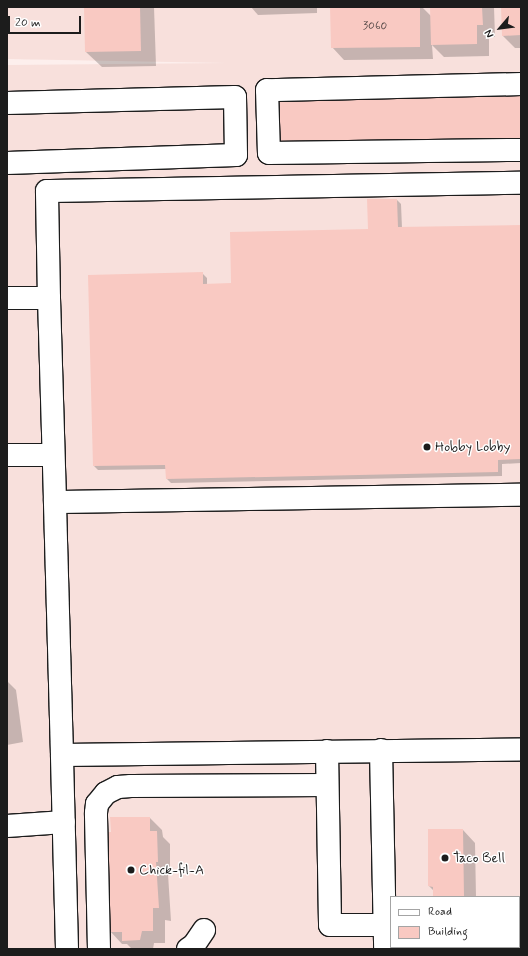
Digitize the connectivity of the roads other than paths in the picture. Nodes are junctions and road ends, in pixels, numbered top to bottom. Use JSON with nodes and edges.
{"nodes":[{"id":1,"x":521,"y":84,"type":"edge"},
{"id":2,"x":7,"y":103,"type":"edge"},
{"id":3,"x":521,"y":150,"type":"edge"},
{"id":4,"x":7,"y":163,"type":"edge"},
{"id":5,"x":521,"y":183,"type":"edge"},
{"id":6,"x":7,"y":298,"type":"edge"},
{"id":7,"x":49,"y":298,"type":"junction"},
{"id":8,"x":7,"y":455,"type":"edge"},
{"id":9,"x":53,"y":455,"type":"junction"},
{"id":10,"x":521,"y":495,"type":"edge"},
{"id":11,"x":55,"y":502,"type":"junction"},
{"id":12,"x":521,"y":749,"type":"edge"},
{"id":13,"x":381,"y":750,"type":"junction"},
{"id":14,"x":327,"y":751,"type":"junction"},
{"id":15,"x":62,"y":755,"type":"junction"},
{"id":16,"x":327,"y":785,"type":"junction"},
{"id":17,"x":64,"y":822,"type":"junction"},
{"id":18,"x":7,"y":826,"type":"edge"},
{"id":19,"x":384,"y":925,"type":"junction"},
{"id":20,"x":204,"y":930,"type":"dead end"},
{"id":21,"x":67,"y":949,"type":"edge"},
{"id":22,"x":98,"y":949,"type":"edge"},
{"id":23,"x":188,"y":949,"type":"edge"},
{"id":24,"x":385,"y":949,"type":"edge"}],
"edges":[{"from":1,"to":3,"type":"lane"},
{"from":2,"to":4,"type":"lane"},
{"from":5,"to":7,"type":"lane"},
{"from":6,"to":7,"type":"lane"},
{"from":7,"to":9,"type":"lane"},
{"from":8,"to":9,"type":"lane"},
{"from":9,"to":11,"type":"lane"},
{"from":10,"to":11,"type":"lane"},
{"from":11,"to":15,"type":"lane"},
{"from":12,"to":13,"type":"lane"},
{"from":13,"to":14,"type":"lane"},
{"from":13,"to":19,"type":"lane"},
{"from":14,"to":15,"type":"lane"},
{"from":14,"to":16,"type":"lane"},
{"from":15,"to":17,"type":"lane"},
{"from":16,"to":19,"type":"lane"},
{"from":16,"to":22,"type":"lane"},
{"from":17,"to":18,"type":"lane"},
{"from":17,"to":21,"type":"lane"},
{"from":19,"to":24,"type":"lane"},
{"from":20,"to":23,"type":"lane"}]}
